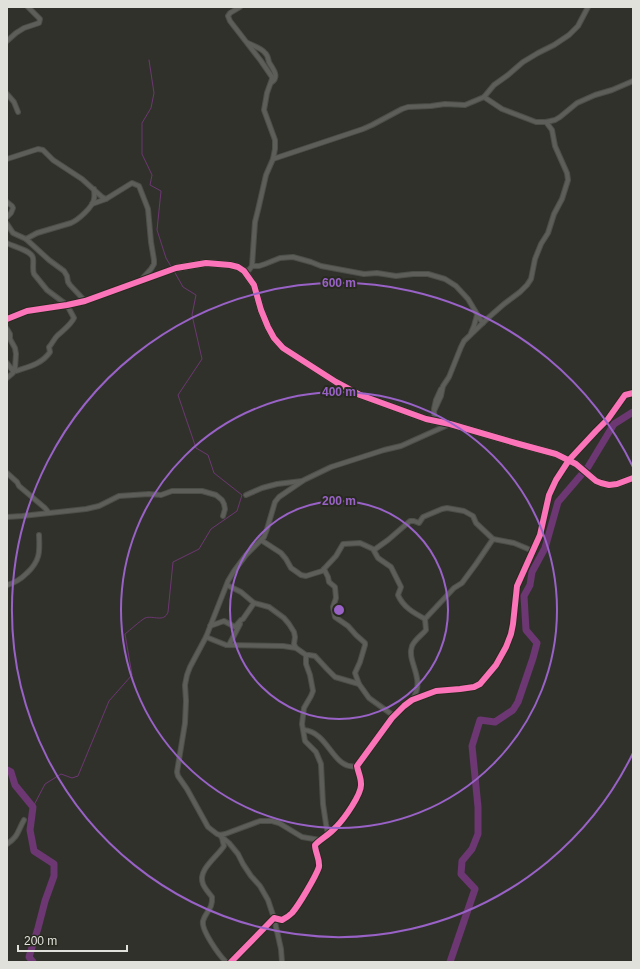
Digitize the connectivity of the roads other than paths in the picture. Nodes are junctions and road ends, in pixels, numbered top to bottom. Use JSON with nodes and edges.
{"nodes":[{"id":1,"x":28,"y":7,"type":"edge"},
{"id":2,"x":240,"y":7,"type":"edge"},
{"id":3,"x":588,"y":7,"type":"edge"},
{"id":4,"x":7,"y":41,"type":"edge"},
{"id":5,"x":247,"y":42,"type":"junction"},
{"id":6,"x":633,"y":81,"type":"edge"},
{"id":7,"x":271,"y":82,"type":"junction"},
{"id":8,"x":7,"y":94,"type":"edge"},
{"id":9,"x":484,"y":96,"type":"junction"},
{"id":10,"x":18,"y":112,"type":"dead end"},
{"id":11,"x":546,"y":122,"type":"junction"},
{"id":12,"x":7,"y":159,"type":"edge"},
{"id":13,"x":273,"y":159,"type":"junction"},
{"id":14,"x":94,"y":189,"type":"junction"},
{"id":15,"x":106,"y":199,"type":"junction"},
{"id":16,"x":7,"y":202,"type":"edge"},
{"id":17,"x":92,"y":204,"type":"junction"},
{"id":18,"x":7,"y":217,"type":"edge"},
{"id":19,"x":7,"y":224,"type":"edge"},
{"id":20,"x":8,"y":229,"type":"edge"},
{"id":21,"x":26,"y":239,"type":"junction"},
{"id":22,"x":7,"y":243,"type":"edge"},
{"id":23,"x":252,"y":266,"type":"junction"},
{"id":24,"x":176,"y":268,"type":"joint"},
{"id":25,"x":244,"y":270,"type":"junction"},
{"id":26,"x":140,"y":281,"type":"junction"},
{"id":27,"x":85,"y":301,"type":"junction"},
{"id":28,"x":67,"y":305,"type":"junction"},
{"id":29,"x":477,"y":315,"type":"junction"},
{"id":30,"x":7,"y":319,"type":"edge"},
{"id":31,"x":483,"y":323,"type":"junction"},
{"id":32,"x":7,"y":329,"type":"edge"},
{"id":33,"x":464,"y":341,"type":"junction"},
{"id":34,"x":7,"y":363,"type":"edge"},
{"id":35,"x":13,"y":368,"type":"junction"},
{"id":36,"x":7,"y":378,"type":"edge"},
{"id":37,"x":633,"y":393,"type":"edge"},
{"id":38,"x":435,"y":421,"type":"junction"},
{"id":39,"x":450,"y":424,"type":"junction"},
{"id":40,"x":569,"y":460,"type":"junction"},
{"id":41,"x":7,"y":473,"type":"edge"},
{"id":42,"x":633,"y":478,"type":"edge"},
{"id":43,"x":304,"y":480,"type":"junction"},
{"id":44,"x":246,"y":495,"type":"dead end"},
{"id":45,"x":49,"y":513,"type":"junction"},
{"id":46,"x":223,"y":516,"type":"dead end"},
{"id":47,"x":7,"y":517,"type":"edge"},
{"id":48,"x":39,"y":535,"type":"dead end"},
{"id":49,"x":493,"y":539,"type":"junction"},
{"id":50,"x":261,"y":540,"type":"junction"},
{"id":51,"x":374,"y":550,"type":"junction"},
{"id":52,"x":533,"y":551,"type":"junction"},
{"id":53,"x":324,"y":569,"type":"junction"},
{"id":54,"x":7,"y":585,"type":"edge"},
{"id":55,"x":227,"y":585,"type":"junction"},
{"id":56,"x":254,"y":603,"type":"junction"},
{"id":57,"x":243,"y":619,"type":"junction"},
{"id":58,"x":425,"y":619,"type":"junction"},
{"id":59,"x":210,"y":626,"type":"junction"},
{"id":60,"x":206,"y":637,"type":"junction"},
{"id":61,"x":229,"y":645,"type":"junction"},
{"id":62,"x":296,"y":648,"type":"junction"},
{"id":63,"x":306,"y":655,"type":"junction"},
{"id":64,"x":359,"y":684,"type":"junction"},
{"id":65,"x":412,"y":700,"type":"junction"},
{"id":66,"x":394,"y":716,"type":"junction"},
{"id":67,"x":304,"y":730,"type":"junction"},
{"id":68,"x":357,"y":766,"type":"junction"},
{"id":69,"x":24,"y":820,"type":"dead end"},
{"id":70,"x":328,"y":834,"type":"junction"},
{"id":71,"x":221,"y":836,"type":"junction"},
{"id":72,"x":320,"y":840,"type":"junction"},
{"id":73,"x":7,"y":844,"type":"edge"},
{"id":74,"x":274,"y":918,"type":"junction"},
{"id":75,"x":226,"y":962,"type":"edge"},
{"id":76,"x":231,"y":962,"type":"edge"},
{"id":77,"x":282,"y":962,"type":"edge"}],
"edges":[{"from":1,"to":4,"type":"street"},
{"from":2,"to":5,"type":"street"},
{"from":3,"to":9,"type":"street"},
{"from":5,"to":7,"type":"street"},
{"from":5,"to":7,"type":"street"},
{"from":6,"to":11,"type":"street"},
{"from":7,"to":13,"type":"street"},
{"from":8,"to":10,"type":"street"},
{"from":9,"to":11,"type":"street"},
{"from":9,"to":13,"type":"street"},
{"from":11,"to":31,"type":"street"},
{"from":12,"to":14,"type":"street"},
{"from":13,"to":23,"type":"street"},
{"from":14,"to":15,"type":"street"},
{"from":14,"to":17,"type":"street"},
{"from":15,"to":17,"type":"street"},
{"from":15,"to":26,"type":"street"},
{"from":16,"to":18,"type":"street"},
{"from":17,"to":21,"type":"street"},
{"from":19,"to":20,"type":"street"},
{"from":20,"to":21,"type":"street"},
{"from":21,"to":27,"type":"street"},
{"from":22,"to":28,"type":"street"},
{"from":23,"to":25,"type":"street"},
{"from":23,"to":29,"type":"street"},
{"from":24,"to":25,"type":"street"},
{"from":24,"to":26,"type":"street"},
{"from":25,"to":38,"type":"street"},
{"from":26,"to":27,"type":"street"},
{"from":27,"to":28,"type":"street"},
{"from":28,"to":30,"type":"street"},
{"from":28,"to":35,"type":"street"},
{"from":29,"to":31,"type":"street"},
{"from":29,"to":33,"type":"street"},
{"from":31,"to":33,"type":"street"},
{"from":32,"to":35,"type":"street"},
{"from":33,"to":38,"type":"street"},
{"from":34,"to":35,"type":"street"},
{"from":35,"to":36,"type":"street"},
{"from":37,"to":40,"type":"street"},
{"from":38,"to":39,"type":"street"},
{"from":39,"to":40,"type":"street"},
{"from":39,"to":43,"type":"street"},
{"from":40,"to":42,"type":"street"},
{"from":40,"to":52,"type":"street"},
{"from":41,"to":45,"type":"street"},
{"from":43,"to":44,"type":"street"},
{"from":43,"to":50,"type":"street"},
{"from":45,"to":46,"type":"street"},
{"from":45,"to":47,"type":"street"},
{"from":48,"to":54,"type":"street"},
{"from":49,"to":51,"type":"street"},
{"from":49,"to":52,"type":"street"},
{"from":49,"to":58,"type":"street"},
{"from":50,"to":53,"type":"street"},
{"from":50,"to":55,"type":"street"},
{"from":51,"to":53,"type":"street"},
{"from":51,"to":58,"type":"street"},
{"from":52,"to":65,"type":"street"},
{"from":53,"to":64,"type":"street"},
{"from":55,"to":56,"type":"street"},
{"from":55,"to":59,"type":"street"},
{"from":56,"to":57,"type":"street"},
{"from":56,"to":62,"type":"street"},
{"from":57,"to":59,"type":"street"},
{"from":57,"to":61,"type":"street"},
{"from":58,"to":65,"type":"street"},
{"from":59,"to":60,"type":"street"},
{"from":60,"to":61,"type":"street"},
{"from":60,"to":71,"type":"street"},
{"from":61,"to":62,"type":"street"},
{"from":62,"to":63,"type":"street"},
{"from":63,"to":64,"type":"street"},
{"from":63,"to":67,"type":"street"},
{"from":64,"to":66,"type":"street"},
{"from":65,"to":66,"type":"street"},
{"from":66,"to":68,"type":"street"},
{"from":67,"to":68,"type":"street"},
{"from":67,"to":70,"type":"street"},
{"from":68,"to":70,"type":"street"},
{"from":69,"to":73,"type":"street"},
{"from":70,"to":72,"type":"street"},
{"from":71,"to":72,"type":"street"},
{"from":71,"to":74,"type":"street"},
{"from":71,"to":75,"type":"street"},
{"from":72,"to":74,"type":"street"},
{"from":74,"to":76,"type":"street"},
{"from":74,"to":77,"type":"street"}]}
